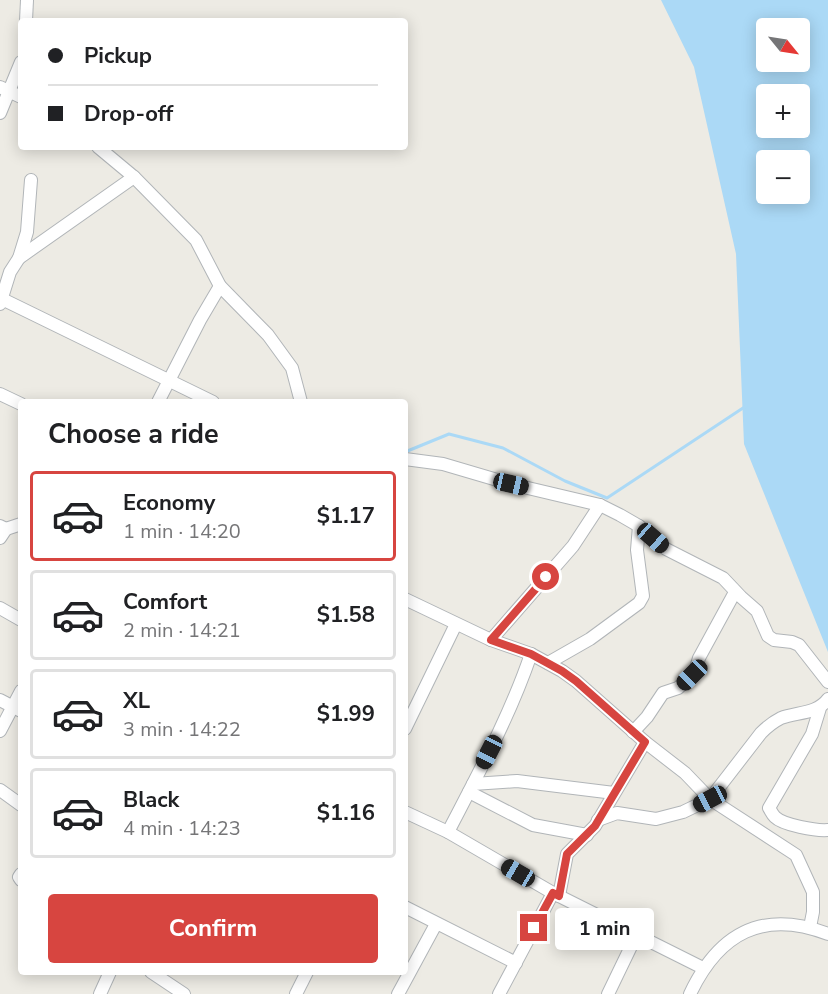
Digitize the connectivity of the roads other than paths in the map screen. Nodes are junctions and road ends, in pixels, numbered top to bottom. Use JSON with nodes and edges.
{"nodes":[{"id":1,"x":27,"y":0,"type":"edge"},
{"id":2,"x":26,"y":18,"type":"edge"},
{"id":3,"x":18,"y":70,"type":"edge"},
{"id":4,"x":10,"y":92,"type":"edge"},
{"id":5,"x":0,"y":113,"type":"edge"},
{"id":6,"x":102,"y":150,"type":"edge"},
{"id":7,"x":134,"y":177,"type":"junction"},
{"id":8,"x":31,"y":180,"type":"dead end"},
{"id":9,"x":19,"y":258,"type":"junction"},
{"id":10,"x":220,"y":286,"type":"junction"},
{"id":11,"x":1,"y":300,"type":"edge"},
{"id":12,"x":169,"y":382,"type":"junction"},
{"id":13,"x":0,"y":394,"type":"edge"},
{"id":14,"x":160,"y":399,"type":"edge"},
{"id":15,"x":206,"y":399,"type":"edge"},
{"id":16,"x":300,"y":399,"type":"edge"},
{"id":17,"x":18,"y":403,"type":"edge"},
{"id":18,"x":408,"y":459,"type":"edge"},
{"id":19,"x":600,"y":505,"type":"junction"},
{"id":20,"x":18,"y":525,"type":"edge"},
{"id":21,"x":639,"y":526,"type":"junction"},
{"id":22,"x":2,"y":531,"type":"edge"},
{"id":23,"x":735,"y":592,"type":"junction"},
{"id":24,"x":408,"y":600,"type":"edge"},
{"id":25,"x":0,"y":608,"type":"edge"},
{"id":26,"x":18,"y":618,"type":"edge"},
{"id":27,"x":456,"y":624,"type":"junction"},
{"id":28,"x":491,"y":640,"type":"junction"},
{"id":29,"x":531,"y":654,"type":"junction"},
{"id":30,"x":548,"y":663,"type":"junction"},
{"id":31,"x":828,"y":682,"type":"edge"},
{"id":32,"x":0,"y":700,"type":"edge"},
{"id":33,"x":824,"y":704,"type":"edge"},
{"id":34,"x":410,"y":706,"type":"edge"},
{"id":35,"x":16,"y":709,"type":"edge"},
{"id":36,"x":0,"y":731,"type":"edge"},
{"id":37,"x":633,"y":732,"type":"junction"},
{"id":38,"x":645,"y":742,"type":"junction"},
{"id":39,"x":471,"y":788,"type":"junction"},
{"id":40,"x":0,"y":790,"type":"edge"},
{"id":41,"x":614,"y":793,"type":"junction"},
{"id":42,"x":710,"y":799,"type":"junction"},
{"id":43,"x":18,"y":803,"type":"edge"},
{"id":44,"x":408,"y":813,"type":"edge"},
{"id":45,"x":598,"y":820,"type":"junction"},
{"id":46,"x":828,"y":830,"type":"edge"},
{"id":47,"x":448,"y":832,"type":"junction"},
{"id":48,"x":587,"y":835,"type":"junction"},
{"id":49,"x":556,"y":894,"type":"junction"},
{"id":50,"x":408,"y":909,"type":"edge"},
{"id":51,"x":436,"y":924,"type":"junction"},
{"id":52,"x":810,"y":927,"type":"junction"},
{"id":53,"x":637,"y":934,"type":"junction"},
{"id":54,"x":828,"y":934,"type":"edge"},
{"id":55,"x":516,"y":963,"type":"junction"},
{"id":56,"x":703,"y":968,"type":"junction"},
{"id":57,"x":109,"y":975,"type":"edge"},
{"id":58,"x":156,"y":975,"type":"edge"},
{"id":59,"x":306,"y":975,"type":"edge"},
{"id":60,"x":100,"y":994,"type":"edge"},
{"id":61,"x":184,"y":994,"type":"edge"},
{"id":62,"x":297,"y":994,"type":"edge"},
{"id":63,"x":398,"y":994,"type":"edge"},
{"id":64,"x":499,"y":994,"type":"edge"},
{"id":65,"x":608,"y":994,"type":"edge"},
{"id":66,"x":690,"y":994,"type":"edge"}],
"edges":[{"from":1,"to":2,"type":"street"},
{"from":3,"to":4,"type":"street"},
{"from":4,"to":5,"type":"street"},
{"from":6,"to":7,"type":"street"},
{"from":7,"to":9,"type":"street"},
{"from":7,"to":10,"type":"street"},
{"from":8,"to":9,"type":"street"},
{"from":9,"to":11,"type":"street"},
{"from":10,"to":12,"type":"street"},
{"from":10,"to":16,"type":"street"},
{"from":11,"to":12,"type":"street"},
{"from":12,"to":14,"type":"street"},
{"from":12,"to":15,"type":"street"},
{"from":13,"to":17,"type":"street"},
{"from":18,"to":19,"type":"street"},
{"from":19,"to":21,"type":"street"},
{"from":19,"to":28,"type":"street"},
{"from":20,"to":22,"type":"street"},
{"from":21,"to":23,"type":"street"},
{"from":21,"to":30,"type":"street"},
{"from":23,"to":31,"type":"street"},
{"from":23,"to":37,"type":"street"},
{"from":24,"to":27,"type":"street"},
{"from":25,"to":26,"type":"street"},
{"from":27,"to":28,"type":"street"},
{"from":27,"to":34,"type":"street"},
{"from":28,"to":29,"type":"street"},
{"from":29,"to":30,"type":"street"},
{"from":29,"to":39,"type":"street"},
{"from":30,"to":37,"type":"street"},
{"from":32,"to":35,"type":"street"},
{"from":33,"to":42,"type":"street"},
{"from":33,"to":46,"type":"street"},
{"from":35,"to":36,"type":"street"},
{"from":37,"to":38,"type":"street"},
{"from":38,"to":41,"type":"street"},
{"from":38,"to":42,"type":"street"},
{"from":39,"to":41,"type":"street"},
{"from":39,"to":47,"type":"street"},
{"from":39,"to":48,"type":"street"},
{"from":40,"to":43,"type":"street"},
{"from":41,"to":45,"type":"street"},
{"from":42,"to":45,"type":"street"},
{"from":42,"to":52,"type":"street"},
{"from":44,"to":47,"type":"street"},
{"from":45,"to":48,"type":"street"},
{"from":47,"to":49,"type":"street"},
{"from":48,"to":49,"type":"street"},
{"from":49,"to":53,"type":"street"},
{"from":49,"to":55,"type":"street"},
{"from":50,"to":51,"type":"street"},
{"from":51,"to":55,"type":"street"},
{"from":51,"to":63,"type":"street"},
{"from":52,"to":54,"type":"street"},
{"from":52,"to":56,"type":"street"},
{"from":53,"to":56,"type":"street"},
{"from":53,"to":65,"type":"street"},
{"from":55,"to":64,"type":"street"},
{"from":56,"to":66,"type":"street"},
{"from":57,"to":60,"type":"street"},
{"from":58,"to":61,"type":"street"},
{"from":59,"to":62,"type":"street"}]}
